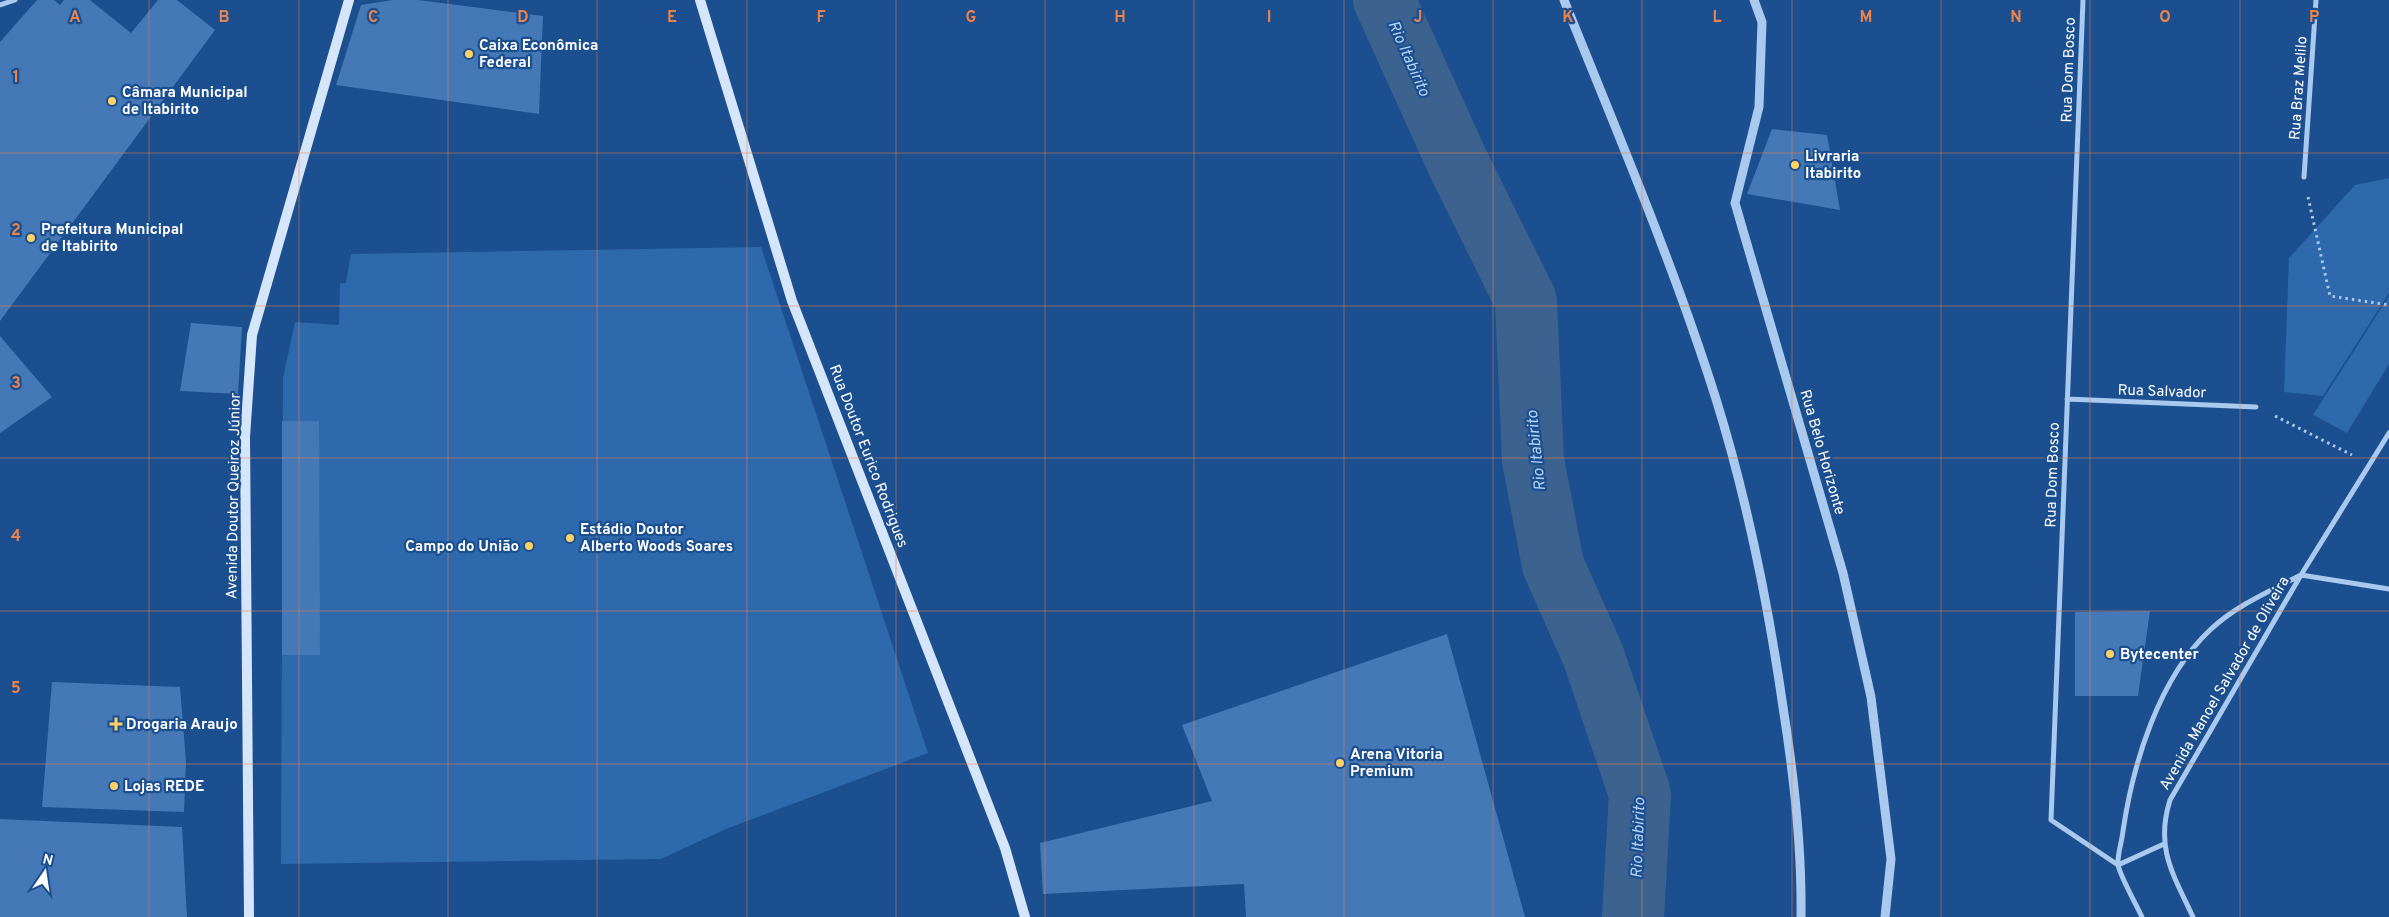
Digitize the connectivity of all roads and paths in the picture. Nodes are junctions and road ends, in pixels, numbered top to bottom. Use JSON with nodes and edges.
{"nodes":[{"id":1,"x":15,"y":0,"type":"edge"},
{"id":2,"x":349,"y":0,"type":"edge"},
{"id":3,"x":700,"y":0,"type":"edge"},
{"id":4,"x":1564,"y":0,"type":"edge"},
{"id":5,"x":1754,"y":0,"type":"edge"},
{"id":6,"x":2083,"y":0,"type":"edge"},
{"id":7,"x":2316,"y":0,"type":"edge"},
{"id":8,"x":0,"y":5,"type":"edge"},
{"id":9,"x":2304,"y":177,"type":"joint"},
{"id":10,"x":2389,"y":305,"type":"edge"},
{"id":11,"x":2067,"y":399,"type":"junction"},
{"id":12,"x":2256,"y":407,"type":"joint"},
{"id":13,"x":2389,"y":433,"type":"edge"},
{"id":14,"x":2370,"y":464,"type":"junction"},
{"id":15,"x":2301,"y":575,"type":"junction"},
{"id":16,"x":2389,"y":589,"type":"edge"},
{"id":17,"x":2164,"y":844,"type":"junction"},
{"id":18,"x":2118,"y":865,"type":"junction"},
{"id":19,"x":249,"y":917,"type":"edge"},
{"id":20,"x":1025,"y":917,"type":"edge"},
{"id":21,"x":1801,"y":917,"type":"edge"},
{"id":22,"x":1885,"y":917,"type":"edge"},
{"id":23,"x":2142,"y":917,"type":"edge"},
{"id":24,"x":2193,"y":917,"type":"edge"}],
"edges":[{"from":1,"to":8,"type":"street"},
{"from":2,"to":19,"type":"main road","name":"Avenida Doutor Queiroz Júnior"},
{"from":3,"to":20,"type":"main road","name":"Rua Doutor Eurico Rodrigues"},
{"from":4,"to":21,"type":"street"},
{"from":5,"to":22,"type":"street","name":"Rua Belo Horizonte"},
{"from":6,"to":11,"type":"street","name":"Rua Dom Bosco"},
{"from":7,"to":9,"type":"street","name":"Rua Braz Melilo"},
{"from":9,"to":10,"type":"path"},
{"from":11,"to":12,"type":"street","name":"Rua Salvador"},
{"from":11,"to":18,"type":"street","name":"Rua Dom Bosco"},
{"from":12,"to":14,"type":"path"},
{"from":13,"to":14,"type":"street","name":"Avenida Manoel Salvador de Oliveira"},
{"from":14,"to":15,"type":"street","name":"Avenida Manoel Salvador de Oliveira"},
{"from":15,"to":16,"type":"street"},
{"from":15,"to":17,"type":"street","name":"Avenida Manoel Salvador de Oliveira"},
{"from":15,"to":18,"type":"street","name":"Avenida Manoel Salvador de Oliveira"},
{"from":17,"to":18,"type":"street"},
{"from":17,"to":24,"type":"street","name":"Avenida Manoel Salvador de Oliveira"},
{"from":18,"to":23,"type":"street"}]}
